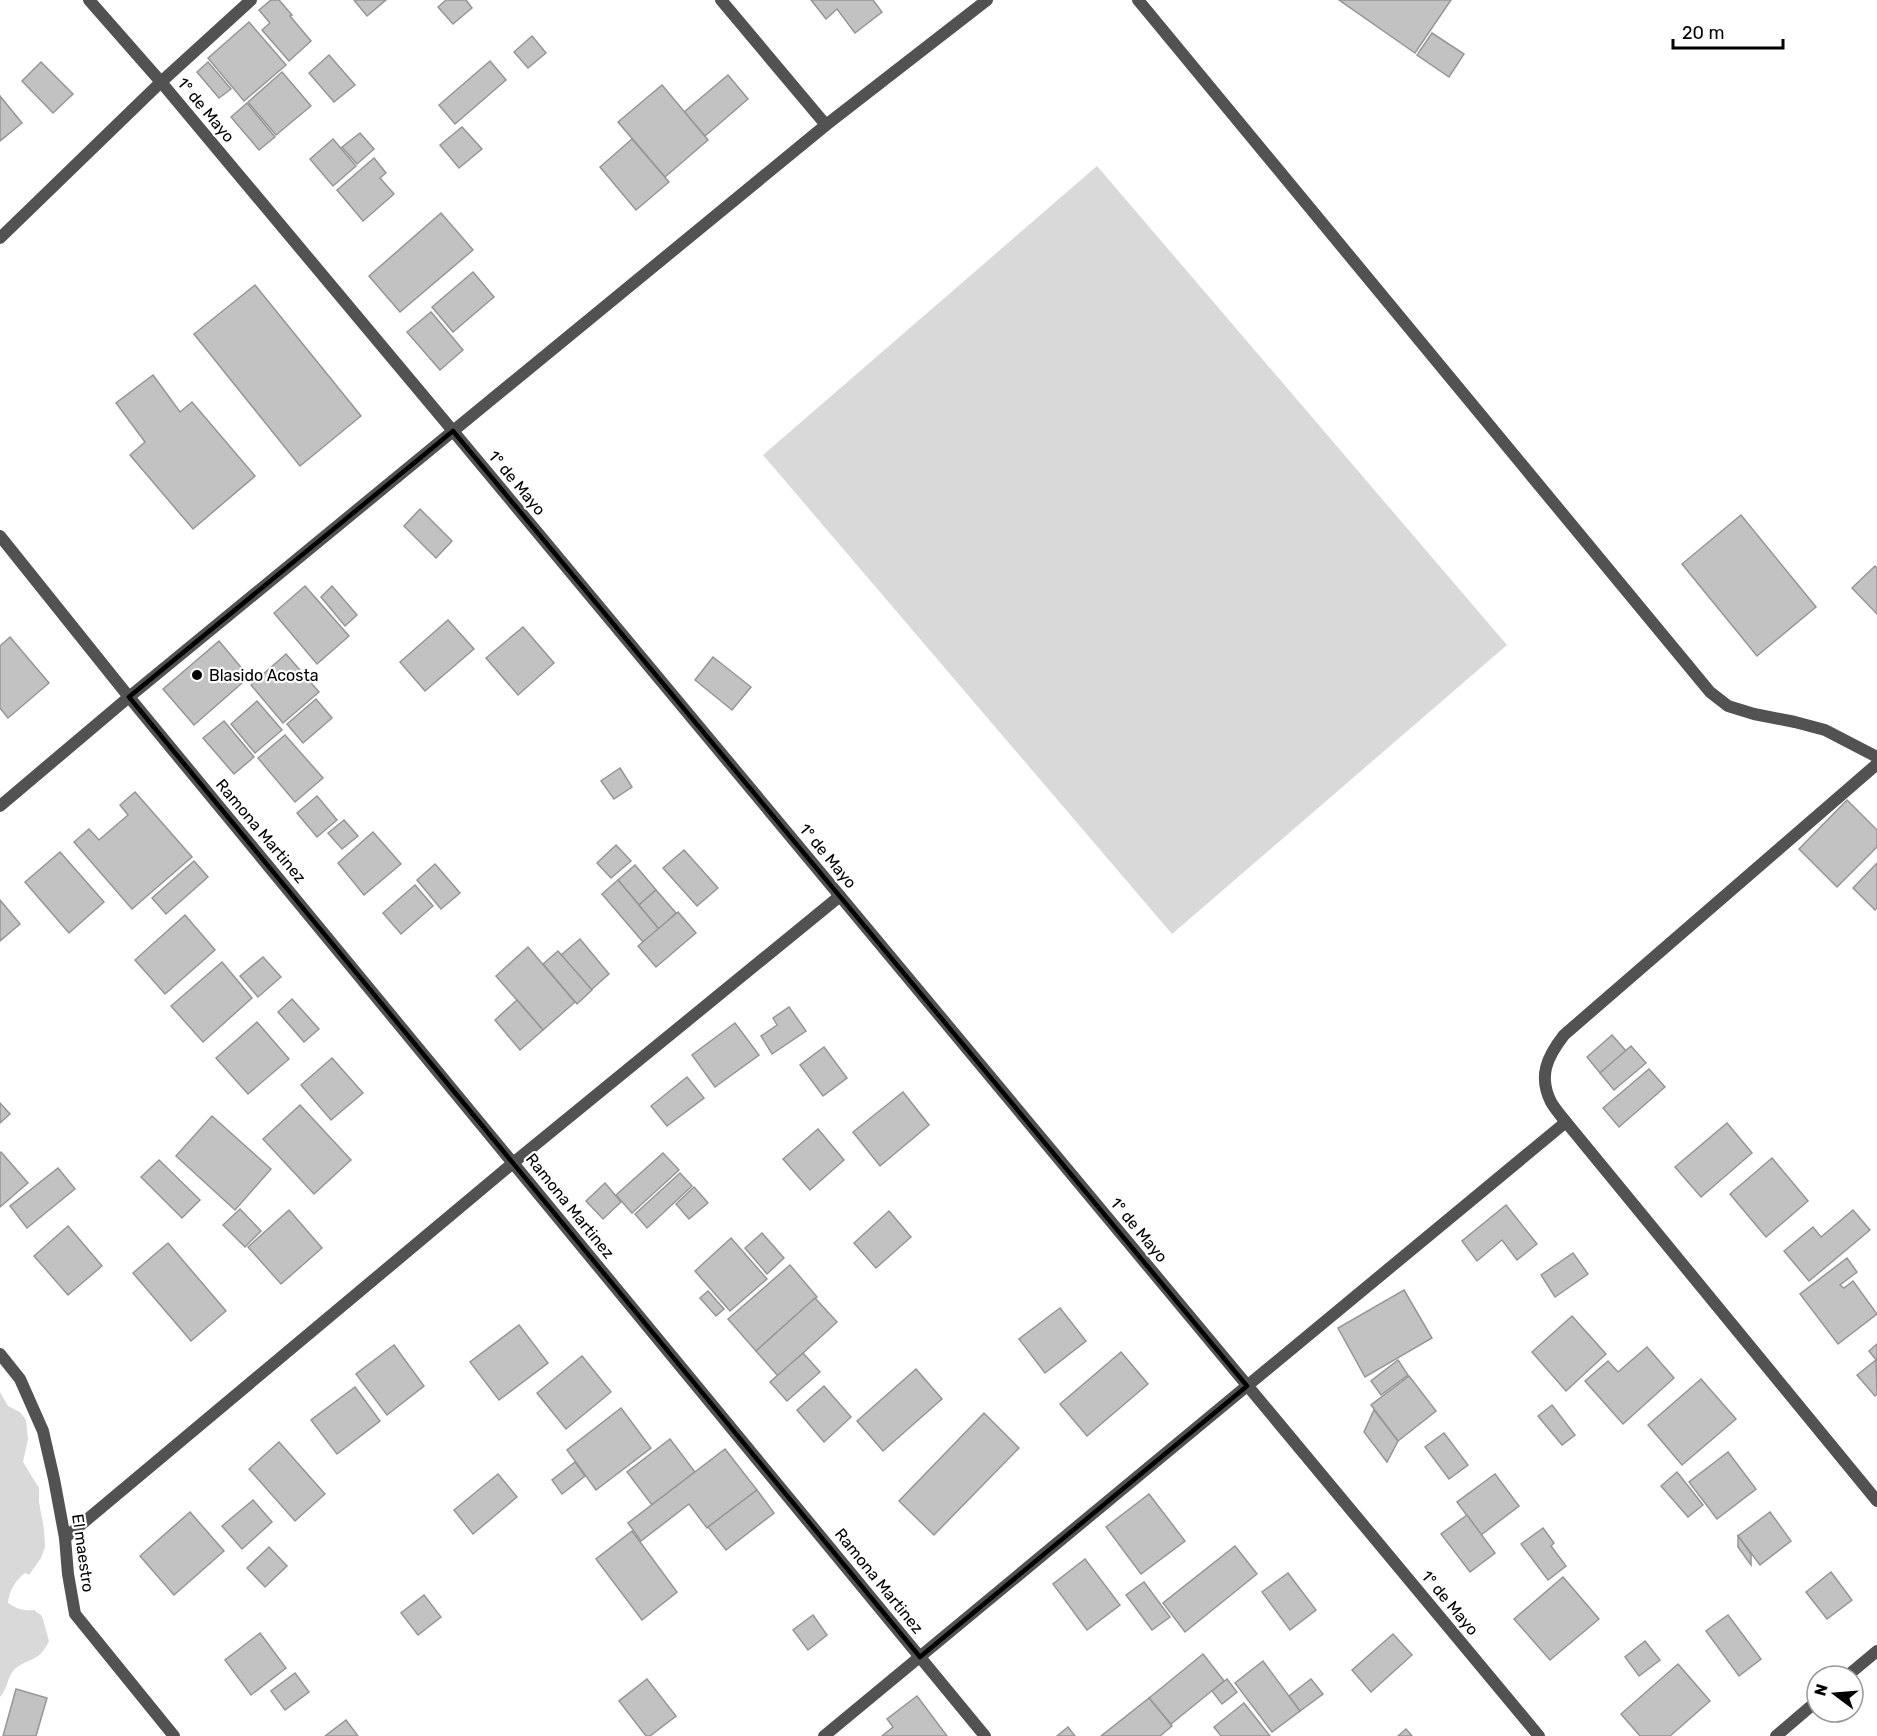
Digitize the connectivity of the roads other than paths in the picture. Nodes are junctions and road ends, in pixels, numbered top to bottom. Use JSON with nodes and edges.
{"nodes":[{"id":1,"x":89,"y":0,"type":"edge"},
{"id":2,"x":251,"y":0,"type":"edge"},
{"id":3,"x":721,"y":0,"type":"edge"},
{"id":4,"x":987,"y":0,"type":"edge"},
{"id":5,"x":1138,"y":0,"type":"edge"},
{"id":6,"x":161,"y":82,"type":"junction"},
{"id":7,"x":826,"y":125,"type":"junction"},
{"id":8,"x":0,"y":238,"type":"edge"},
{"id":9,"x":453,"y":431,"type":"junction"},
{"id":10,"x":0,"y":536,"type":"edge"},
{"id":11,"x":129,"y":697,"type":"junction"},
{"id":12,"x":1877,"y":757,"type":"edge"},
{"id":13,"x":1877,"y":764,"type":"edge"},
{"id":14,"x":0,"y":806,"type":"edge"},
{"id":15,"x":840,"y":897,"type":"junction"},
{"id":16,"x":1566,"y":1122,"type":"junction"},
{"id":17,"x":513,"y":1163,"type":"junction"},
{"id":18,"x":0,"y":1354,"type":"edge"},
{"id":19,"x":1247,"y":1386,"type":"junction"},
{"id":20,"x":1877,"y":1502,"type":"edge"},
{"id":21,"x":65,"y":1538,"type":"junction"},
{"id":22,"x":1877,"y":1651,"type":"edge"},
{"id":23,"x":920,"y":1657,"type":"junction"},
{"id":24,"x":1861,"y":1664,"type":"edge"},
{"id":25,"x":1805,"y":1711,"type":"edge"},
{"id":26,"x":174,"y":1736,"type":"edge"},
{"id":27,"x":824,"y":1736,"type":"edge"},
{"id":28,"x":985,"y":1736,"type":"edge"},
{"id":29,"x":1539,"y":1736,"type":"edge"},
{"id":30,"x":1776,"y":1736,"type":"edge"}],
"edges":[{"from":1,"to":6,"type":"street","name":"1° de Mayo"},
{"from":2,"to":6,"type":"street"},
{"from":3,"to":7,"type":"street"},
{"from":4,"to":7,"type":"street"},
{"from":5,"to":12,"type":"street"},
{"from":6,"to":8,"type":"street"},
{"from":6,"to":9,"type":"street","name":"1° de Mayo"},
{"from":7,"to":9,"type":"street"},
{"from":9,"to":11,"type":"street"},
{"from":9,"to":15,"type":"street","name":"1° de Mayo"},
{"from":10,"to":11,"type":"street","name":"Ramona Martinez"},
{"from":11,"to":14,"type":"street"},
{"from":11,"to":17,"type":"street","name":"Ramona Martinez"},
{"from":13,"to":16,"type":"street"},
{"from":15,"to":17,"type":"street"},
{"from":15,"to":19,"type":"street","name":"1° de Mayo"},
{"from":16,"to":19,"type":"street"},
{"from":16,"to":20,"type":"street"},
{"from":17,"to":21,"type":"street"},
{"from":17,"to":23,"type":"street","name":"Ramona Martinez"},
{"from":18,"to":21,"type":"street","name":"El maestro"},
{"from":19,"to":23,"type":"street"},
{"from":19,"to":29,"type":"street","name":"1° de Mayo"},
{"from":21,"to":26,"type":"street","name":"El maestro"},
{"from":22,"to":24,"type":"street"},
{"from":23,"to":27,"type":"street"},
{"from":23,"to":28,"type":"street","name":"Ramona Martinez"},
{"from":25,"to":30,"type":"street"}]}
